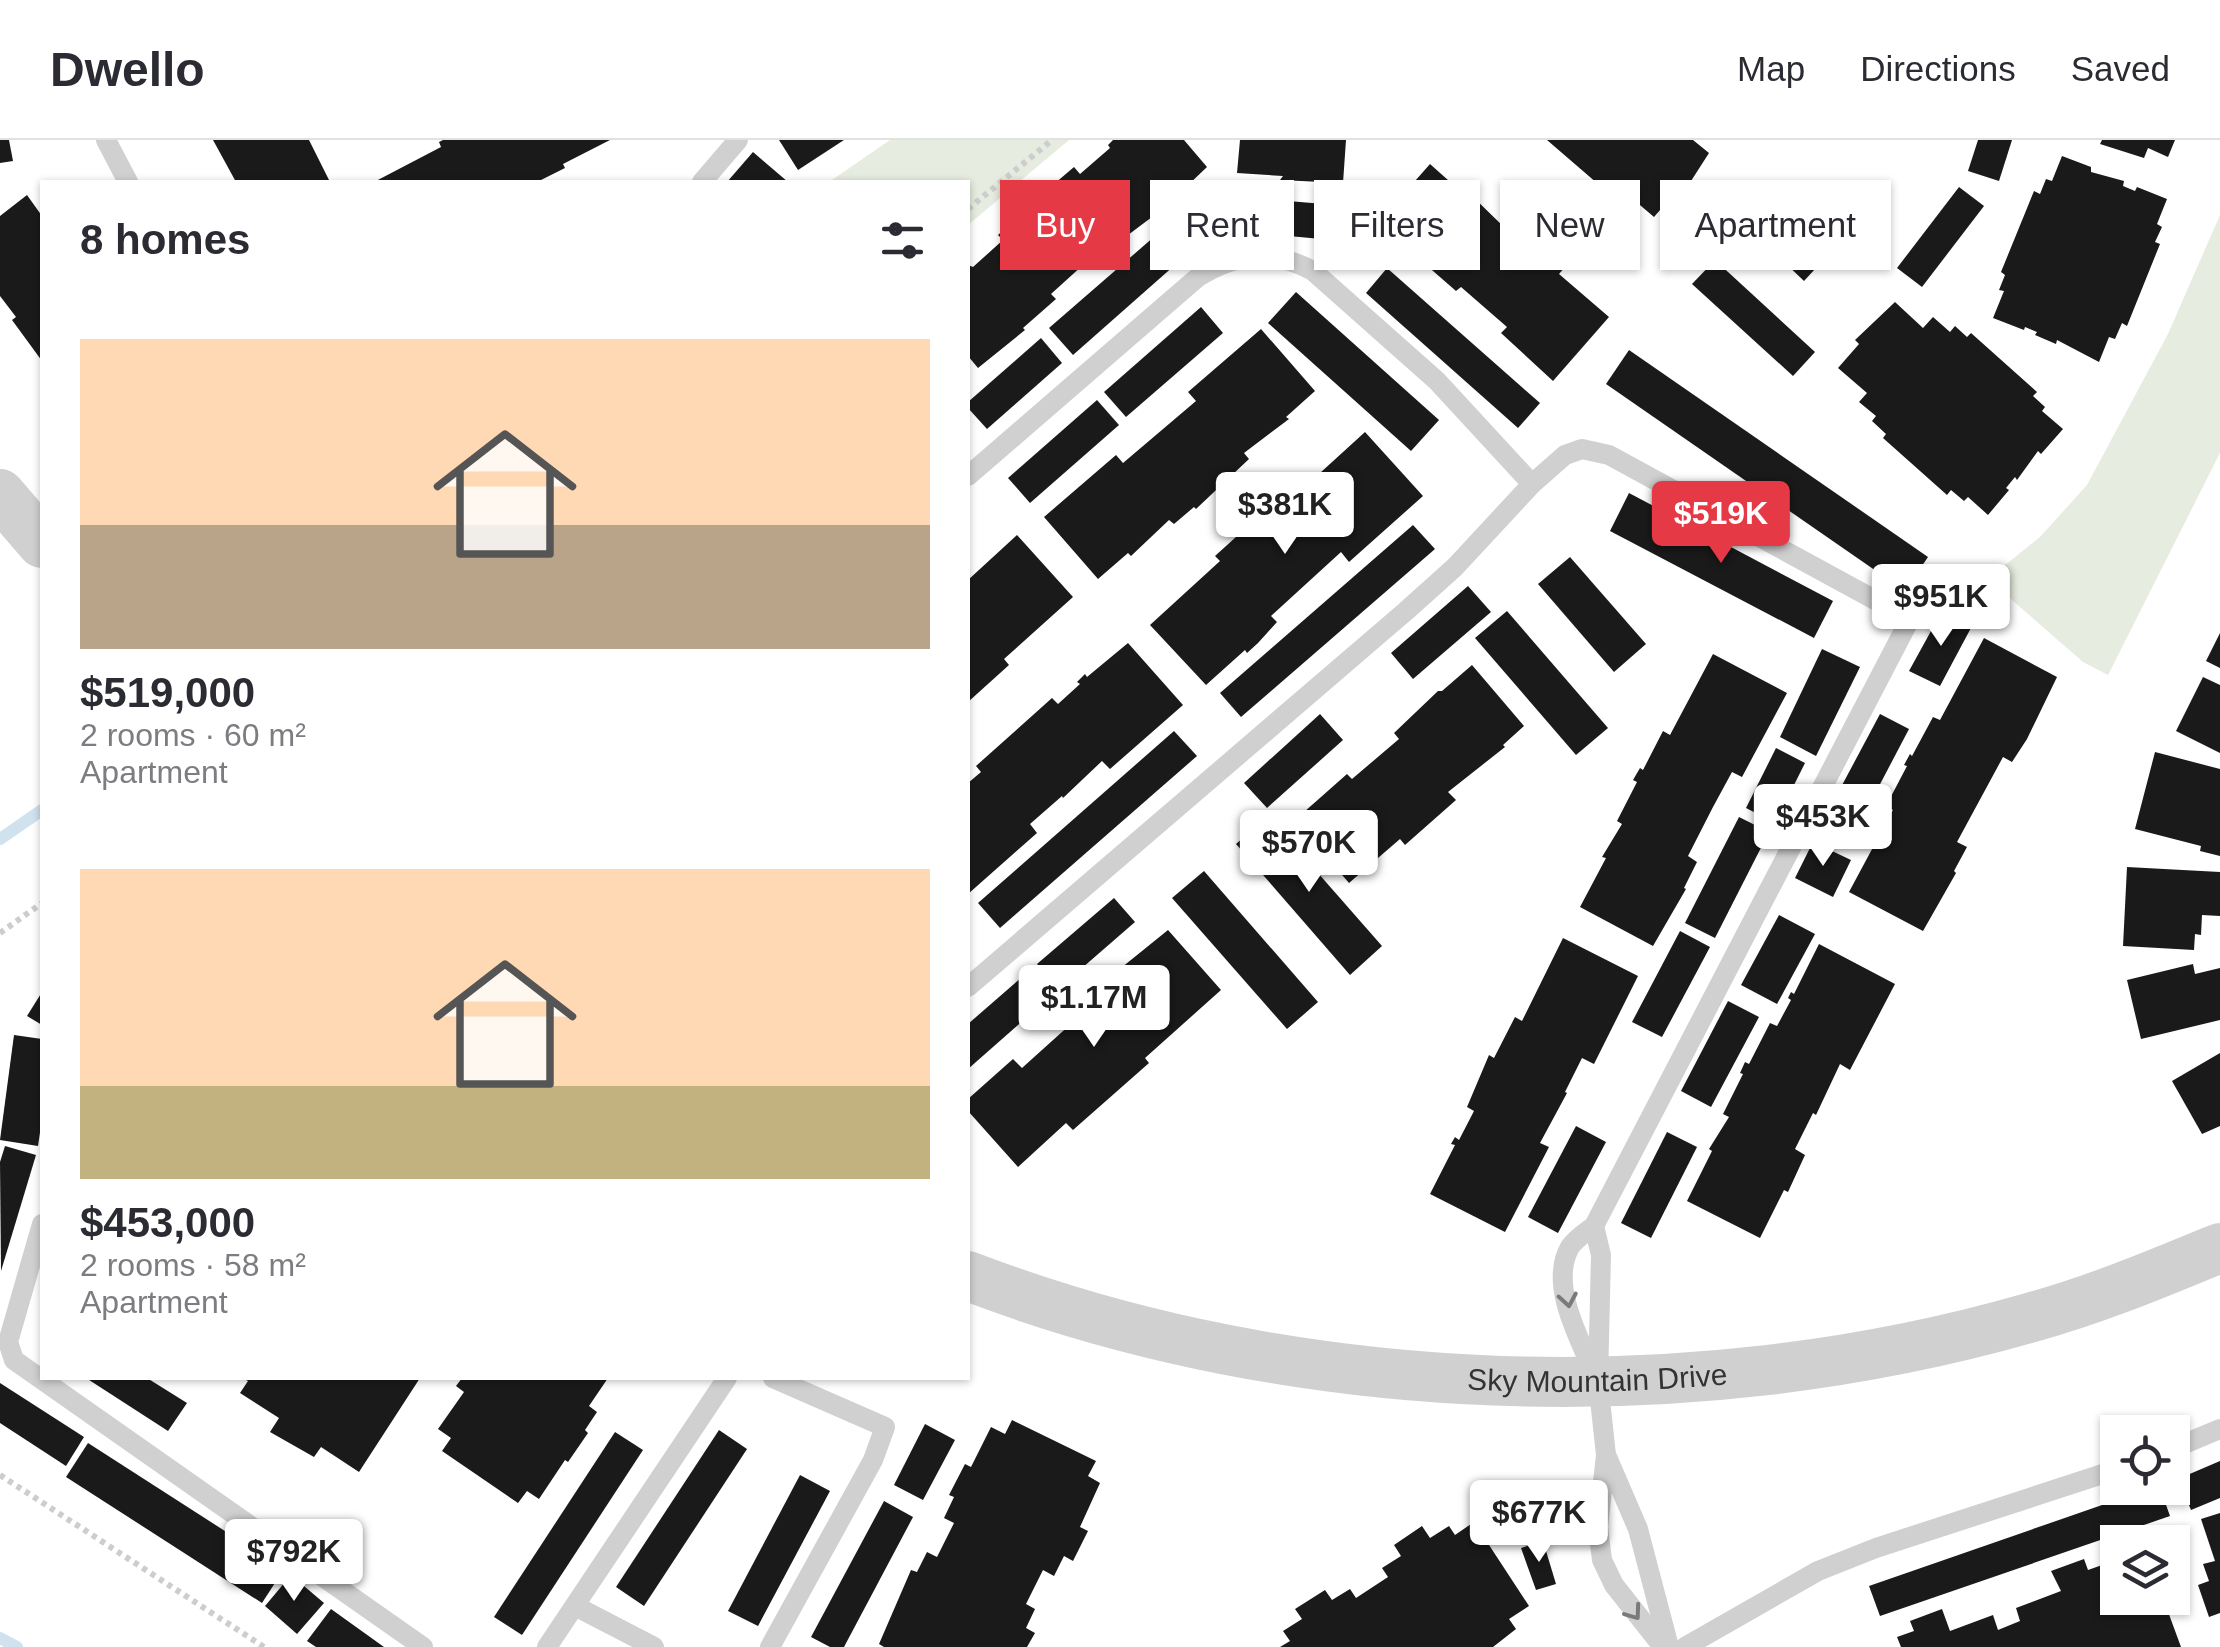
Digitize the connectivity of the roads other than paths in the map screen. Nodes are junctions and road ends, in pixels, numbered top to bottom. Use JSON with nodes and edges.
{"nodes":[{"id":1,"x":106,"y":140,"type":"edge"},
{"id":2,"x":738,"y":140,"type":"edge"},
{"id":3,"x":127,"y":180,"type":"edge"},
{"id":4,"x":704,"y":180,"type":"edge"},
{"id":5,"x":970,"y":474,"type":"edge"},
{"id":6,"x":1532,"y":484,"type":"junction"},
{"id":7,"x":0,"y":494,"type":"edge"},
{"id":8,"x":40,"y":542,"type":"edge"},
{"id":9,"x":970,"y":985,"type":"edge"},
{"id":10,"x":1594,"y":1226,"type":"junction"},
{"id":11,"x":40,"y":1231,"type":"edge"},
{"id":12,"x":2220,"y":1248,"type":"edge"},
{"id":13,"x":970,"y":1277,"type":"edge"},
{"id":14,"x":40,"y":1378,"type":"edge"},
{"id":15,"x":43,"y":1380,"type":"edge"},
{"id":16,"x":725,"y":1380,"type":"edge"},
{"id":17,"x":778,"y":1380,"type":"edge"},
{"id":18,"x":1598,"y":1381,"type":"junction"},
{"id":19,"x":2220,"y":1430,"type":"edge"},
{"id":20,"x":2190,"y":1442,"type":"edge"},
{"id":21,"x":1606,"y":1455,"type":"junction"},
{"id":22,"x":2100,"y":1475,"type":"edge"},
{"id":23,"x":575,"y":1606,"type":"junction"},
{"id":24,"x":423,"y":1647,"type":"edge"},
{"id":25,"x":547,"y":1647,"type":"edge"},
{"id":26,"x":654,"y":1647,"type":"edge"},
{"id":27,"x":770,"y":1647,"type":"edge"},
{"id":28,"x":1666,"y":1647,"type":"edge"},
{"id":29,"x":1685,"y":1647,"type":"edge"}],
"edges":[{"from":1,"to":3,"type":"lane"},
{"from":2,"to":4,"type":"lane"},
{"from":5,"to":6,"type":"lane"},
{"from":6,"to":9,"type":"lane"},
{"from":6,"to":10,"type":"lane"},
{"from":7,"to":8,"type":"street"},
{"from":10,"to":18,"type":"lane"},
{"from":10,"to":18,"type":"lane","one_way":true},
{"from":11,"to":14,"type":"lane"},
{"from":12,"to":18,"type":"street","name":"Sky Mountain Drive"},
{"from":13,"to":18,"type":"street","name":"Sky Mountain Drive"},
{"from":15,"to":24,"type":"lane"},
{"from":16,"to":23,"type":"lane"},
{"from":17,"to":27,"type":"lane"},
{"from":18,"to":21,"type":"lane"},
{"from":19,"to":20,"type":"lane"},
{"from":21,"to":28,"type":"lane"},
{"from":21,"to":28,"type":"lane","one_way":true},
{"from":22,"to":29,"type":"lane"},
{"from":23,"to":25,"type":"lane"},
{"from":23,"to":26,"type":"lane"}]}
